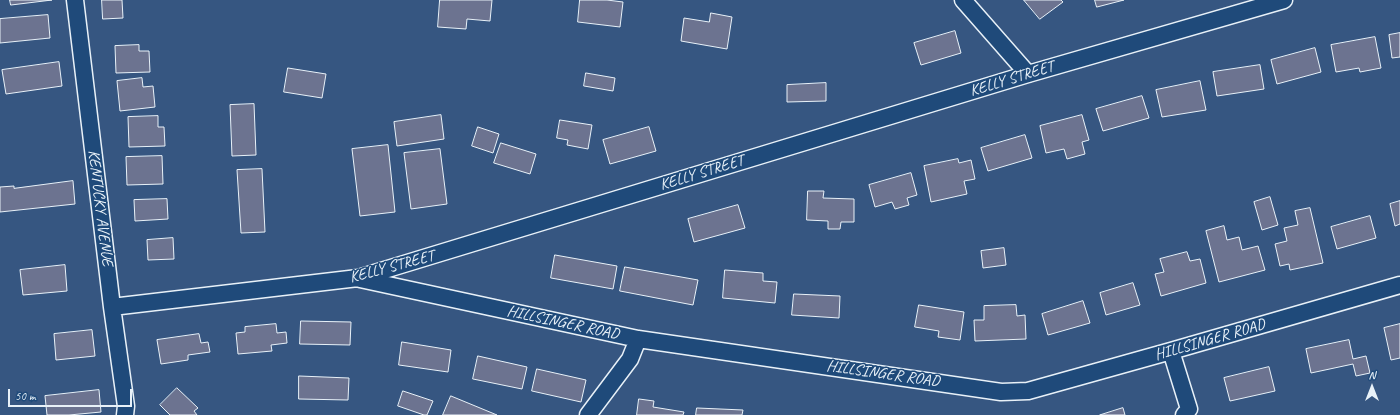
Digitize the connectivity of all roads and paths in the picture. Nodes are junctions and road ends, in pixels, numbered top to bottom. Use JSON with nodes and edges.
{"nodes":[{"id":1,"x":74,"y":0,"type":"edge"},
{"id":2,"x":963,"y":0,"type":"edge"},
{"id":3,"x":1284,"y":0,"type":"edge"},
{"id":4,"x":1028,"y":74,"type":"junction"},
{"id":5,"x":358,"y":278,"type":"junction"},
{"id":6,"x":1400,"y":285,"type":"edge"},
{"id":7,"x":112,"y":307,"type":"junction"},
{"id":8,"x":638,"y":339,"type":"junction"},
{"id":9,"x":1171,"y":351,"type":"junction"},
{"id":10,"x":124,"y":415,"type":"edge"},
{"id":11,"x":588,"y":415,"type":"edge"},
{"id":12,"x":1184,"y":415,"type":"edge"}],
"edges":[{"from":1,"to":7,"type":"street","name":"KENTUCKY AVENUE"},
{"from":2,"to":4,"type":"street"},
{"from":3,"to":4,"type":"street","name":"KELLY STREET"},
{"from":4,"to":5,"type":"street","name":"KELLY STREET"},
{"from":5,"to":7,"type":"street","name":"KELLY STREET"},
{"from":5,"to":8,"type":"street","name":"HILLSINGER ROAD"},
{"from":6,"to":9,"type":"street","name":"HILLSINGER ROAD"},
{"from":7,"to":10,"type":"street","name":"KENTUCKY AVENUE"},
{"from":8,"to":9,"type":"street","name":"HILLSINGER ROAD"},
{"from":8,"to":11,"type":"street"},
{"from":9,"to":12,"type":"street"}]}
